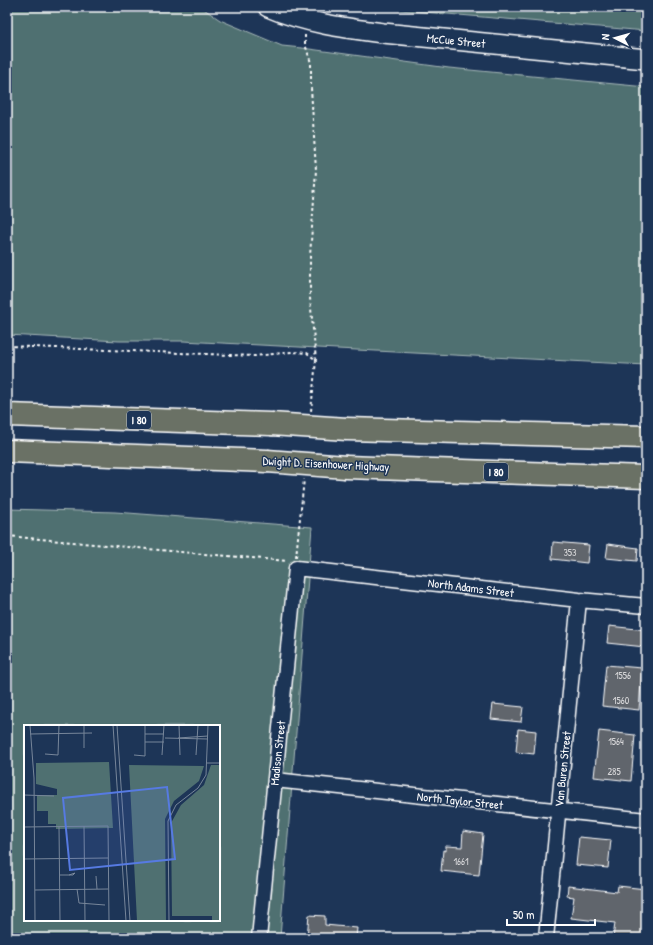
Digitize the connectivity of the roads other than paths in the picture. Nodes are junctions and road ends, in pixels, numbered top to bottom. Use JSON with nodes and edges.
{"nodes":[{"id":1,"x":268,"y":7,"type":"edge"},
{"id":2,"x":646,"y":59,"type":"edge"},
{"id":3,"x":7,"y":415,"type":"edge"},
{"id":4,"x":646,"y":437,"type":"edge"},
{"id":5,"x":7,"y":451,"type":"edge"},
{"id":6,"x":646,"y":477,"type":"edge"},
{"id":7,"x":296,"y":564,"type":"joint"},
{"id":8,"x":579,"y":600,"type":"junction"},
{"id":9,"x":646,"y":606,"type":"edge"},
{"id":10,"x":275,"y":780,"type":"junction"},
{"id":11,"x":559,"y":811,"type":"junction"},
{"id":12,"x":646,"y":820,"type":"edge"},
{"id":13,"x":259,"y":938,"type":"edge"},
{"id":14,"x":546,"y":938,"type":"edge"}],
"edges":[{"from":1,"to":2,"type":"main road","name":"McCue Street"},
{"from":3,"to":4,"type":"highway","number":"I 80","bridge":true},
{"from":5,"to":6,"type":"highway","name":"Dwight D. Eisenhower Highway","number":"I 80","bridge":true},
{"from":7,"to":8,"type":"street","name":"North Adams Street"},
{"from":7,"to":10,"type":"street","name":"Madison Street"},
{"from":8,"to":9,"type":"street","name":"North Adams Street"},
{"from":8,"to":11,"type":"street","name":"Van Buren Street"},
{"from":10,"to":11,"type":"street","name":"North Taylor Street"},
{"from":10,"to":13,"type":"street","name":"Madison Street"},
{"from":11,"to":12,"type":"street","name":"North Taylor Street"},
{"from":11,"to":14,"type":"street","name":"Van Buren Street"}]}
